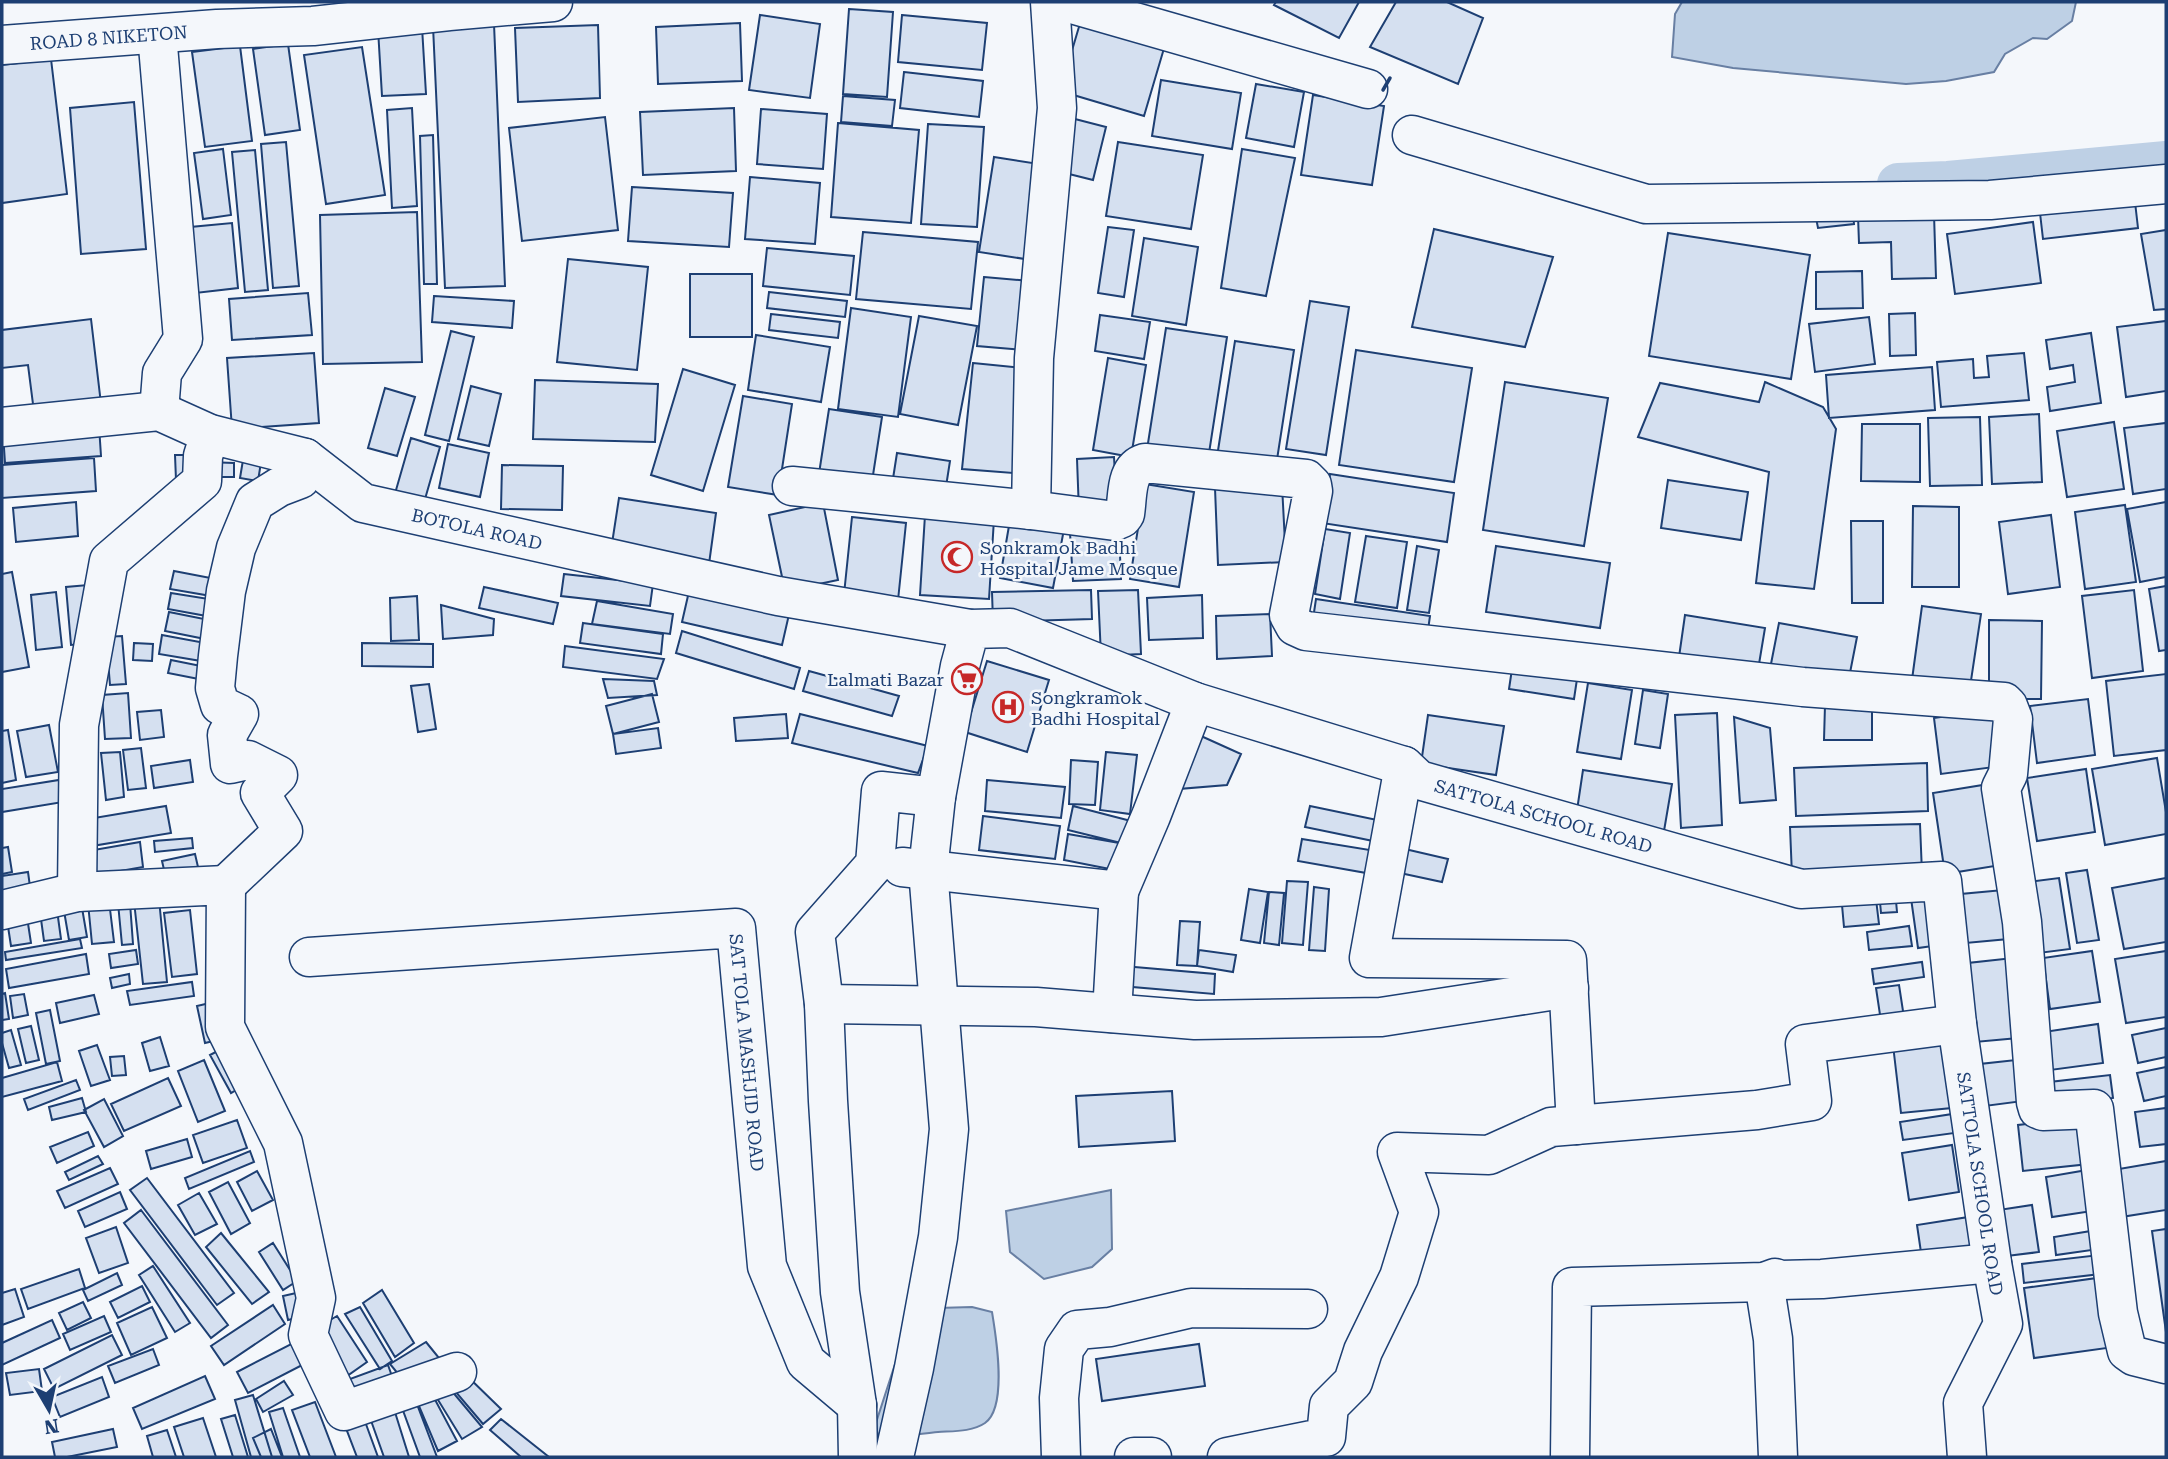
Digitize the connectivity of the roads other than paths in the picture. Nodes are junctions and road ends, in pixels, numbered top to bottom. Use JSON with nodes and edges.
{"nodes":[{"id":1,"x":553,"y":2,"type":"edge"},
{"id":2,"x":1050,"y":2,"type":"edge"},
{"id":3,"x":1065,"y":2,"type":"edge"},
{"id":4,"x":157,"y":34,"type":"junction"},
{"id":5,"x":2,"y":46,"type":"edge"},
{"id":6,"x":1368,"y":89,"type":"dead end"},
{"id":7,"x":1412,"y":135,"type":"dead end"},
{"id":8,"x":2166,"y":184,"type":"edge"},
{"id":9,"x":159,"y":411,"type":"junction"},
{"id":10,"x":2,"y":427,"type":"edge"},
{"id":11,"x":209,"y":434,"type":"junction"},
{"id":12,"x":305,"y":458,"type":"junction"},
{"id":13,"x":792,"y":486,"type":"dead end"},
{"id":14,"x":1031,"y":510,"type":"junction"},
{"id":15,"x":970,"y":629,"type":"junction"},
{"id":16,"x":1195,"y":702,"type":"junction"},
{"id":17,"x":1404,"y":766,"type":"junction"},
{"id":18,"x":936,"y":797,"type":"junction"},
{"id":19,"x":875,"y":864,"type":"junction"},
{"id":20,"x":928,"y":870,"type":"junction"},
{"id":21,"x":226,"y":885,"type":"junction"},
{"id":22,"x":1119,"y":891,"type":"junction"},
{"id":23,"x":77,"y":892,"type":"junction"},
{"id":24,"x":2,"y":910,"type":"edge"},
{"id":25,"x":309,"y":957,"type":"dead end"},
{"id":26,"x":1569,"y":988,"type":"junction"},
{"id":27,"x":824,"y":1004,"type":"junction"},
{"id":28,"x":938,"y":1005,"type":"junction"},
{"id":29,"x":1112,"y":1013,"type":"junction"},
{"id":30,"x":1957,"y":1024,"type":"junction"},
{"id":31,"x":1576,"y":1125,"type":"junction"},
{"id":32,"x":1992,"y":1263,"type":"junction"},
{"id":33,"x":1764,"y":1282,"type":"junction"},
{"id":34,"x":1308,"y":1310,"type":"dead end"},
{"id":35,"x":2166,"y":1364,"type":"edge"},
{"id":36,"x":457,"y":1372,"type":"dead end"},
{"id":37,"x":858,"y":1405,"type":"junction"},
{"id":38,"x":858,"y":1457,"type":"edge"},
{"id":39,"x":894,"y":1457,"type":"edge"},
{"id":40,"x":1061,"y":1457,"type":"edge"},
{"id":41,"x":1134,"y":1457,"type":"edge"},
{"id":42,"x":1153,"y":1457,"type":"edge"},
{"id":43,"x":1227,"y":1457,"type":"edge"},
{"id":44,"x":1570,"y":1457,"type":"edge"},
{"id":45,"x":1778,"y":1457,"type":"edge"},
{"id":46,"x":1968,"y":1457,"type":"edge"}],
"edges":[{"from":1,"to":4,"type":"street","name":"ROAD 8 NIKETON"},
{"from":2,"to":14,"type":"street"},
{"from":3,"to":6,"type":"street"},
{"from":4,"to":5,"type":"street","name":"ROAD 8 NIKETON"},
{"from":4,"to":9,"type":"street"},
{"from":7,"to":8,"type":"street"},
{"from":9,"to":10,"type":"street"},
{"from":9,"to":11,"type":"street","name":"BOTOLA ROAD"},
{"from":11,"to":12,"type":"street","name":"BOTOLA ROAD"},
{"from":11,"to":23,"type":"street"},
{"from":12,"to":15,"type":"street","name":"BOTOLA ROAD"},
{"from":12,"to":21,"type":"street"},
{"from":13,"to":14,"type":"street"},
{"from":14,"to":35,"type":"street"},
{"from":15,"to":16,"type":"street","name":"SATTOLA SCHOOL ROAD"},
{"from":15,"to":18,"type":"street"},
{"from":16,"to":17,"type":"street","name":"SATTOLA SCHOOL ROAD"},
{"from":16,"to":22,"type":"street"},
{"from":17,"to":26,"type":"street"},
{"from":17,"to":30,"type":"street","name":"SATTOLA SCHOOL ROAD"},
{"from":18,"to":19,"type":"street"},
{"from":18,"to":20,"type":"street"},
{"from":19,"to":20,"type":"street"},
{"from":19,"to":27,"type":"street"},
{"from":20,"to":22,"type":"street"},
{"from":20,"to":28,"type":"street"},
{"from":21,"to":23,"type":"street"},
{"from":21,"to":36,"type":"street"},
{"from":22,"to":29,"type":"street"},
{"from":23,"to":24,"type":"street"},
{"from":25,"to":37,"type":"street","name":"SAT TOLA MASHJID ROAD"},
{"from":26,"to":29,"type":"street"},
{"from":26,"to":31,"type":"street"},
{"from":27,"to":28,"type":"street"},
{"from":27,"to":37,"type":"street"},
{"from":28,"to":29,"type":"street"},
{"from":28,"to":39,"type":"street"},
{"from":30,"to":31,"type":"street"},
{"from":30,"to":32,"type":"street","name":"SATTOLA SCHOOL ROAD"},
{"from":31,"to":43,"type":"street"},
{"from":32,"to":33,"type":"street"},
{"from":32,"to":46,"type":"street","name":"SATTOLA SCHOOL ROAD"},
{"from":33,"to":44,"type":"street"},
{"from":33,"to":45,"type":"street"},
{"from":34,"to":40,"type":"street"},
{"from":37,"to":38,"type":"street"},
{"from":41,"to":42,"type":"street"}]}
